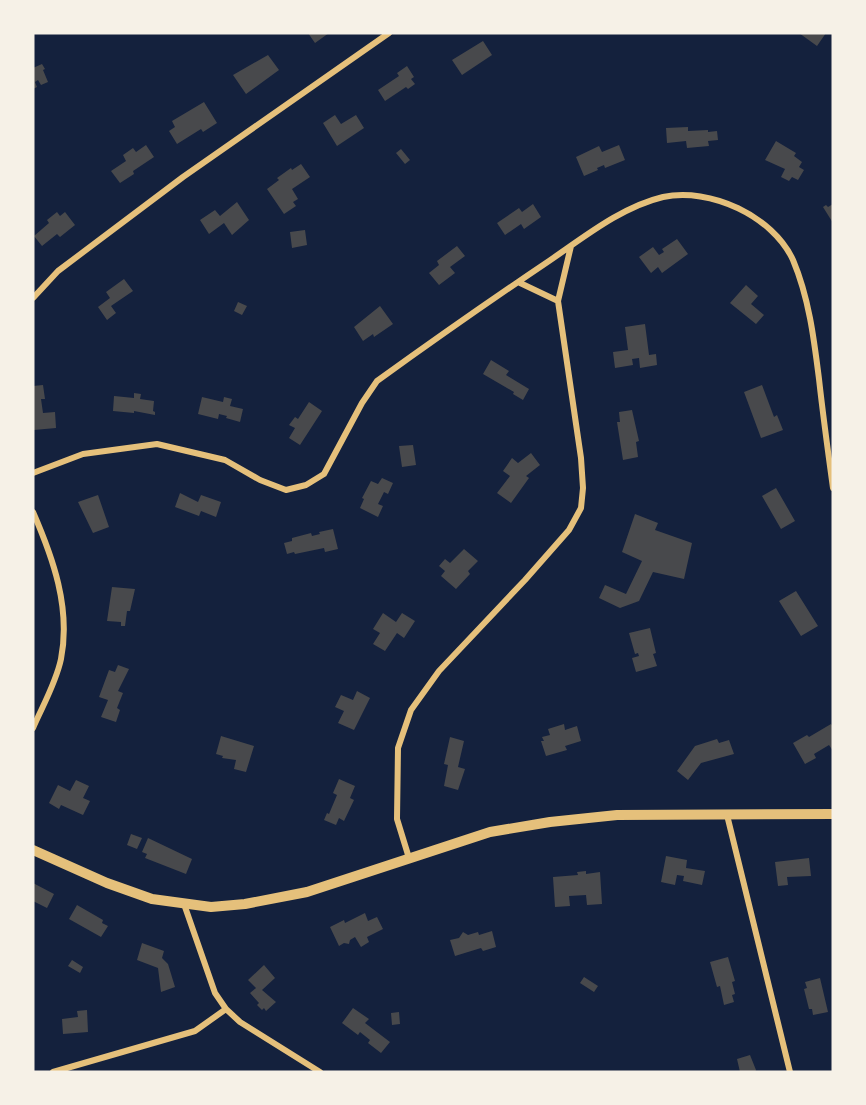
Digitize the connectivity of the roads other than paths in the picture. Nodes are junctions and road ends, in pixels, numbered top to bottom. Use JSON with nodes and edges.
{"nodes":[{"id":1,"x":389,"y":33,"type":"edge"},
{"id":2,"x":571,"y":246,"type":"junction"},
{"id":3,"x":518,"y":282,"type":"junction"},
{"id":4,"x":33,"y":298,"type":"edge"},
{"id":5,"x":558,"y":301,"type":"junction"},
{"id":6,"x":33,"y":473,"type":"edge"},
{"id":7,"x":833,"y":488,"type":"edge"},
{"id":8,"x":33,"y":512,"type":"edge"},
{"id":9,"x":33,"y":728,"type":"edge"},
{"id":10,"x":727,"y":814,"type":"junction"},
{"id":11,"x":833,"y":814,"type":"edge"},
{"id":12,"x":33,"y":850,"type":"edge"},
{"id":13,"x":409,"y":858,"type":"junction"},
{"id":14,"x":184,"y":903,"type":"junction"},
{"id":15,"x":226,"y":1009,"type":"junction"},
{"id":16,"x":52,"y":1072,"type":"edge"},
{"id":17,"x":320,"y":1072,"type":"edge"},
{"id":18,"x":790,"y":1072,"type":"edge"}],
"edges":[{"from":1,"to":4,"type":"street"},
{"from":2,"to":3,"type":"street"},
{"from":2,"to":5,"type":"street"},
{"from":2,"to":7,"type":"street"},
{"from":3,"to":5,"type":"street"},
{"from":3,"to":6,"type":"street"},
{"from":5,"to":13,"type":"street"},
{"from":8,"to":9,"type":"street"},
{"from":10,"to":11,"type":"main road"},
{"from":10,"to":13,"type":"main road"},
{"from":10,"to":18,"type":"street"},
{"from":12,"to":14,"type":"main road"},
{"from":13,"to":14,"type":"main road"},
{"from":14,"to":15,"type":"street"},
{"from":15,"to":16,"type":"street"},
{"from":15,"to":17,"type":"street"}]}
